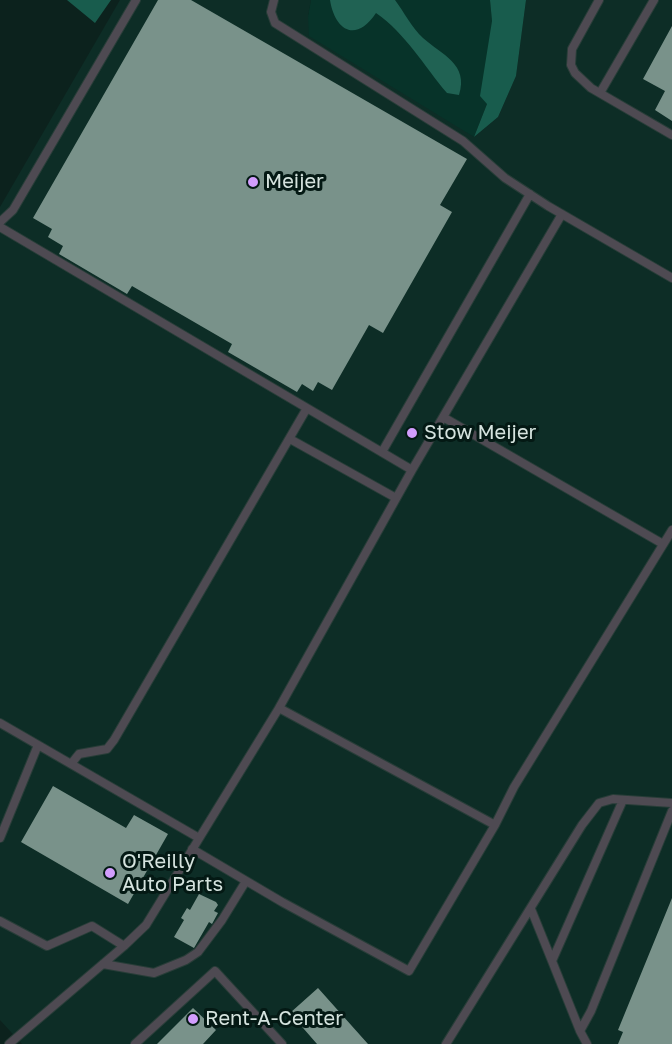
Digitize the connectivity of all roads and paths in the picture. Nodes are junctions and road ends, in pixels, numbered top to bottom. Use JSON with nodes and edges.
{"nodes":[{"id":1,"x":136,"y":0,"type":"edge"},
{"id":2,"x":274,"y":0,"type":"edge"},
{"id":3,"x":599,"y":0,"type":"edge"},
{"id":4,"x":654,"y":0,"type":"edge"},
{"id":5,"x":600,"y":93,"type":"junction"},
{"id":6,"x":672,"y":135,"type":"edge"},
{"id":7,"x":530,"y":194,"type":"junction"},
{"id":8,"x":562,"y":214,"type":"junction"},
{"id":9,"x":0,"y":225,"type":"edge"},
{"id":10,"x":672,"y":278,"type":"edge"},
{"id":11,"x":307,"y":408,"type":"junction"},
{"id":12,"x":443,"y":417,"type":"junction"},
{"id":13,"x":290,"y":439,"type":"junction"},
{"id":14,"x":382,"y":452,"type":"junction"},
{"id":15,"x":412,"y":470,"type":"junction"},
{"id":16,"x":396,"y":498,"type":"junction"},
{"id":17,"x":672,"y":530,"type":"edge"},
{"id":18,"x":663,"y":544,"type":"junction"},
{"id":19,"x":279,"y":708,"type":"junction"},
{"id":20,"x":0,"y":723,"type":"edge"},
{"id":21,"x":38,"y":745,"type":"junction"},
{"id":22,"x":71,"y":764,"type":"junction"},
{"id":23,"x":623,"y":800,"type":"junction"},
{"id":24,"x":672,"y":803,"type":"edge"},
{"id":25,"x":672,"y":811,"type":"edge"},
{"id":26,"x":495,"y":825,"type":"junction"},
{"id":27,"x":0,"y":838,"type":"edge"},
{"id":28,"x":199,"y":838,"type":"junction"},
{"id":29,"x":192,"y":849,"type":"junction"},
{"id":30,"x":246,"y":880,"type":"junction"},
{"id":31,"x":531,"y":909,"type":"junction"},
{"id":32,"x":0,"y":921,"type":"edge"},
{"id":33,"x":124,"y":946,"type":"junction"},
{"id":34,"x":552,"y":961,"type":"junction"},
{"id":35,"x":103,"y":964,"type":"junction"},
{"id":36,"x":580,"y":1031,"type":"junction"},
{"id":37,"x":9,"y":1044,"type":"edge"},
{"id":38,"x":135,"y":1044,"type":"edge"},
{"id":39,"x":282,"y":1044,"type":"edge"},
{"id":40,"x":446,"y":1044,"type":"edge"},
{"id":41,"x":587,"y":1044,"type":"edge"}],
"edges":[{"from":1,"to":9,"type":"lane"},
{"from":2,"to":7,"type":"lane"},
{"from":3,"to":5,"type":"lane"},
{"from":4,"to":5,"type":"lane"},
{"from":5,"to":6,"type":"lane"},
{"from":7,"to":8,"type":"lane"},
{"from":7,"to":14,"type":"lane"},
{"from":8,"to":10,"type":"lane"},
{"from":8,"to":12,"type":"lane"},
{"from":9,"to":11,"type":"lane"},
{"from":11,"to":13,"type":"lane"},
{"from":11,"to":14,"type":"lane"},
{"from":12,"to":15,"type":"lane"},
{"from":12,"to":18,"type":"lane"},
{"from":13,"to":16,"type":"lane"},
{"from":13,"to":22,"type":"lane"},
{"from":14,"to":15,"type":"lane"},
{"from":15,"to":16,"type":"lane"},
{"from":16,"to":19,"type":"lane"},
{"from":17,"to":18,"type":"lane"},
{"from":18,"to":26,"type":"lane"},
{"from":19,"to":26,"type":"lane"},
{"from":19,"to":28,"type":"lane"},
{"from":20,"to":21,"type":"lane"},
{"from":21,"to":22,"type":"lane"},
{"from":21,"to":27,"type":"lane"},
{"from":22,"to":28,"type":"lane"},
{"from":23,"to":24,"type":"lane"},
{"from":23,"to":31,"type":"lane"},
{"from":23,"to":34,"type":"lane"},
{"from":25,"to":36,"type":"lane"},
{"from":26,"to":30,"type":"lane"},
{"from":28,"to":29,"type":"lane"},
{"from":29,"to":30,"type":"lane"},
{"from":29,"to":33,"type":"lane"},
{"from":30,"to":35,"type":"lane"},
{"from":31,"to":34,"type":"lane"},
{"from":31,"to":40,"type":"lane"},
{"from":32,"to":33,"type":"lane"},
{"from":33,"to":35,"type":"lane"},
{"from":34,"to":36,"type":"lane"},
{"from":35,"to":37,"type":"lane"},
{"from":36,"to":41,"type":"lane"},
{"from":38,"to":39,"type":"lane"}]}
